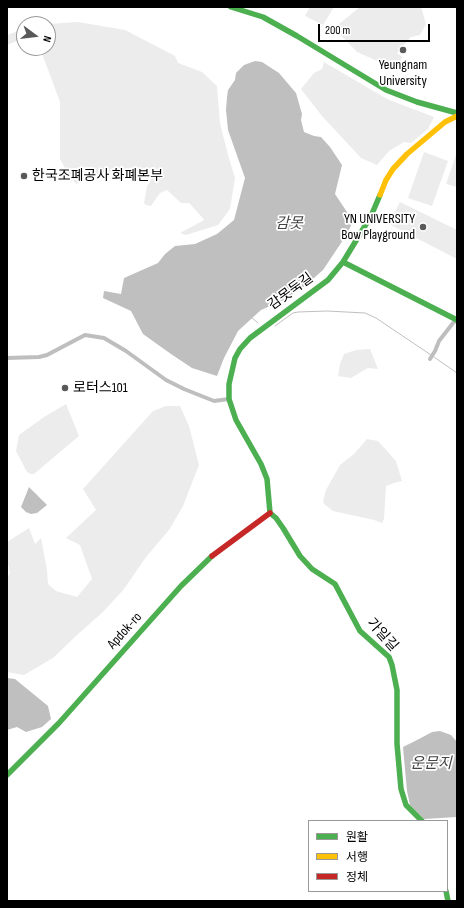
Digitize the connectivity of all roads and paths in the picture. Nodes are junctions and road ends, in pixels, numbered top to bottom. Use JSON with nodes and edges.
{"nodes":[{"id":1,"x":231,"y":7,"type":"edge"},
{"id":2,"x":457,"y":114,"type":"edge"},
{"id":3,"x":343,"y":262,"type":"junction"},
{"id":4,"x":457,"y":320,"type":"edge"},
{"id":5,"x":7,"y":358,"type":"edge"},
{"id":6,"x":430,"y":359,"type":"dead end"},
{"id":7,"x":229,"y":399,"type":"junction"},
{"id":8,"x":270,"y":513,"type":"junction"},
{"id":9,"x":7,"y":775,"type":"edge"},
{"id":10,"x":421,"y":820,"type":"edge"}],
"edges":[{"from":1,"to":2,"type":"street"},
{"from":2,"to":3,"type":"street","name":"감못둑길"},
{"from":3,"to":4,"type":"street"},
{"from":3,"to":7,"type":"street","name":"감못둑길"},
{"from":4,"to":6,"type":"street"},
{"from":5,"to":7,"type":"street"},
{"from":7,"to":8,"type":"street","name":"감못둑길"},
{"from":8,"to":9,"type":"street","name":"Apdok-ro"},
{"from":8,"to":10,"type":"street","name":"가일길"}]}
